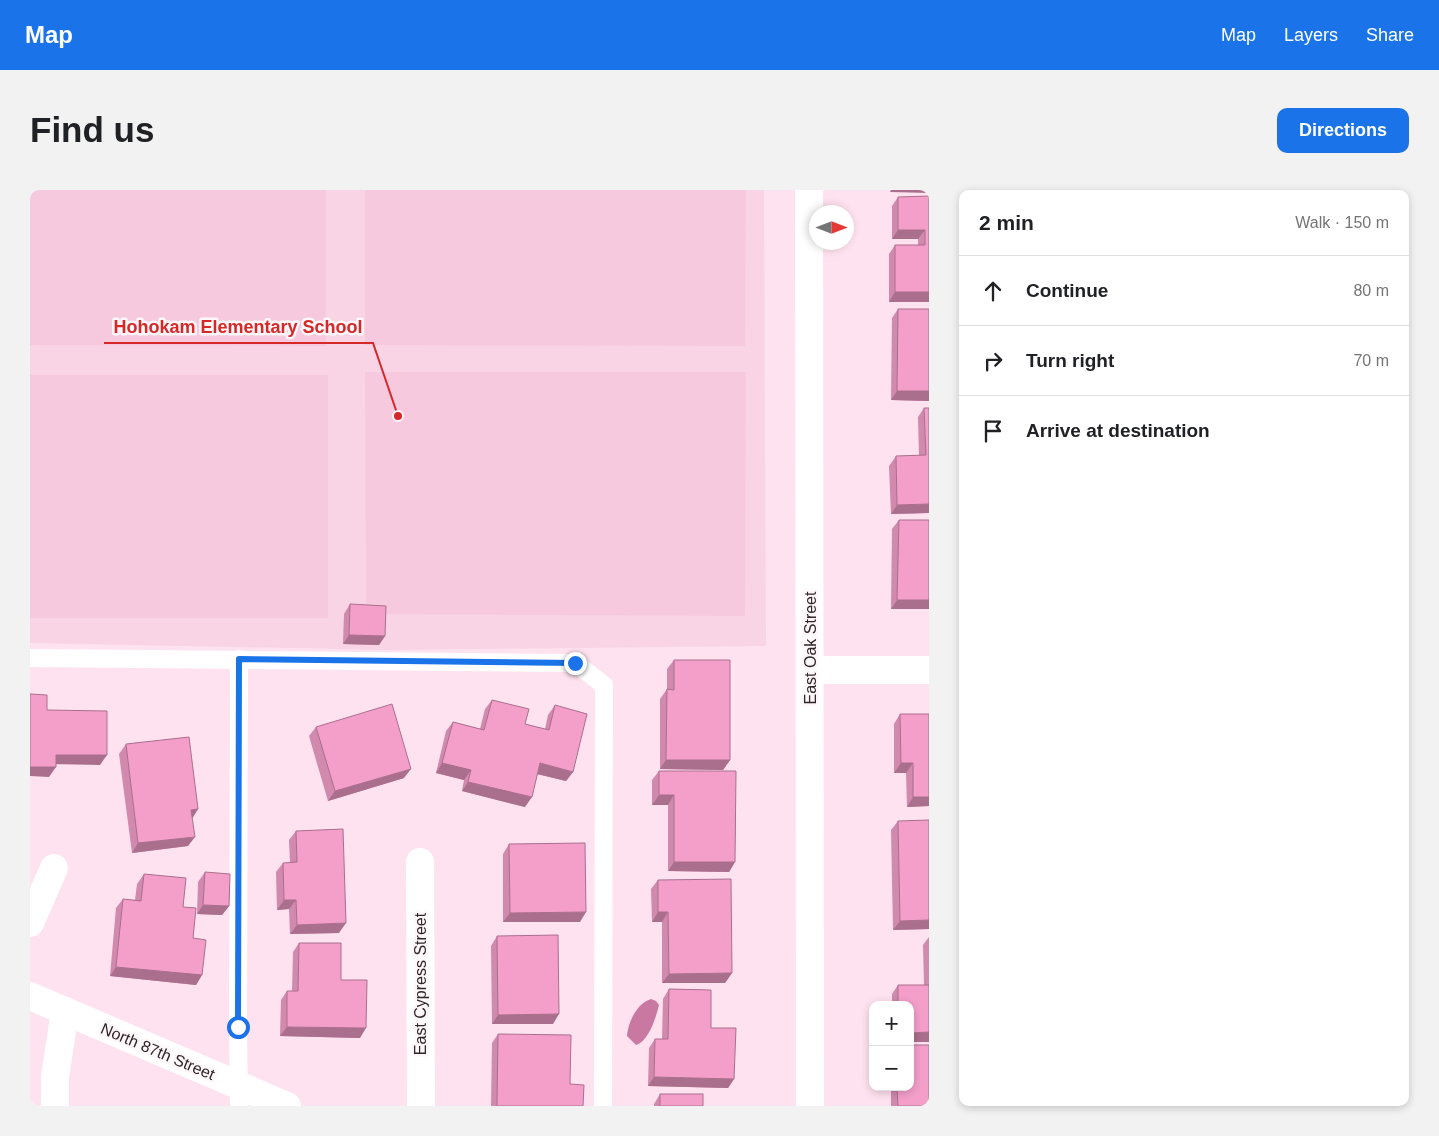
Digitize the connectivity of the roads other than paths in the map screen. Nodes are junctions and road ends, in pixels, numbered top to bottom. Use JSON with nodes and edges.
{"nodes":[{"id":1,"x":809,"y":190,"type":"edge"},
{"id":2,"x":30,"y":658,"type":"edge"},
{"id":3,"x":239,"y":659,"type":"junction"},
{"id":4,"x":810,"y":670,"type":"junction"},
{"id":5,"x":929,"y":670,"type":"edge"},
{"id":6,"x":420,"y":862,"type":"dead end"},
{"id":7,"x":54,"y":868,"type":"dead end"},
{"id":8,"x":30,"y":923,"type":"edge"},
{"id":9,"x":30,"y":996,"type":"edge"},
{"id":10,"x":65,"y":1011,"type":"junction"},
{"id":11,"x":239,"y":1096,"type":"edge"},
{"id":12,"x":55,"y":1106,"type":"edge"},
{"id":13,"x":287,"y":1106,"type":"edge"},
{"id":14,"x":420,"y":1106,"type":"edge"},
{"id":15,"x":603,"y":1106,"type":"edge"},
{"id":16,"x":810,"y":1106,"type":"edge"}],
"edges":[{"from":1,"to":4,"type":"street","name":"East Oak Street"},
{"from":2,"to":3,"type":"lane"},
{"from":3,"to":11,"type":"lane"},
{"from":3,"to":15,"type":"lane"},
{"from":4,"to":5,"type":"street"},
{"from":4,"to":16,"type":"street","name":"East Oak Street"},
{"from":6,"to":14,"type":"street","name":"East Cypress Street"},
{"from":7,"to":8,"type":"street"},
{"from":9,"to":10,"type":"street","name":"North 87th Street"},
{"from":10,"to":11,"type":"street","name":"North 87th Street"},
{"from":10,"to":12,"type":"street"},
{"from":11,"to":13,"type":"street","name":"North 87th Street"}]}
